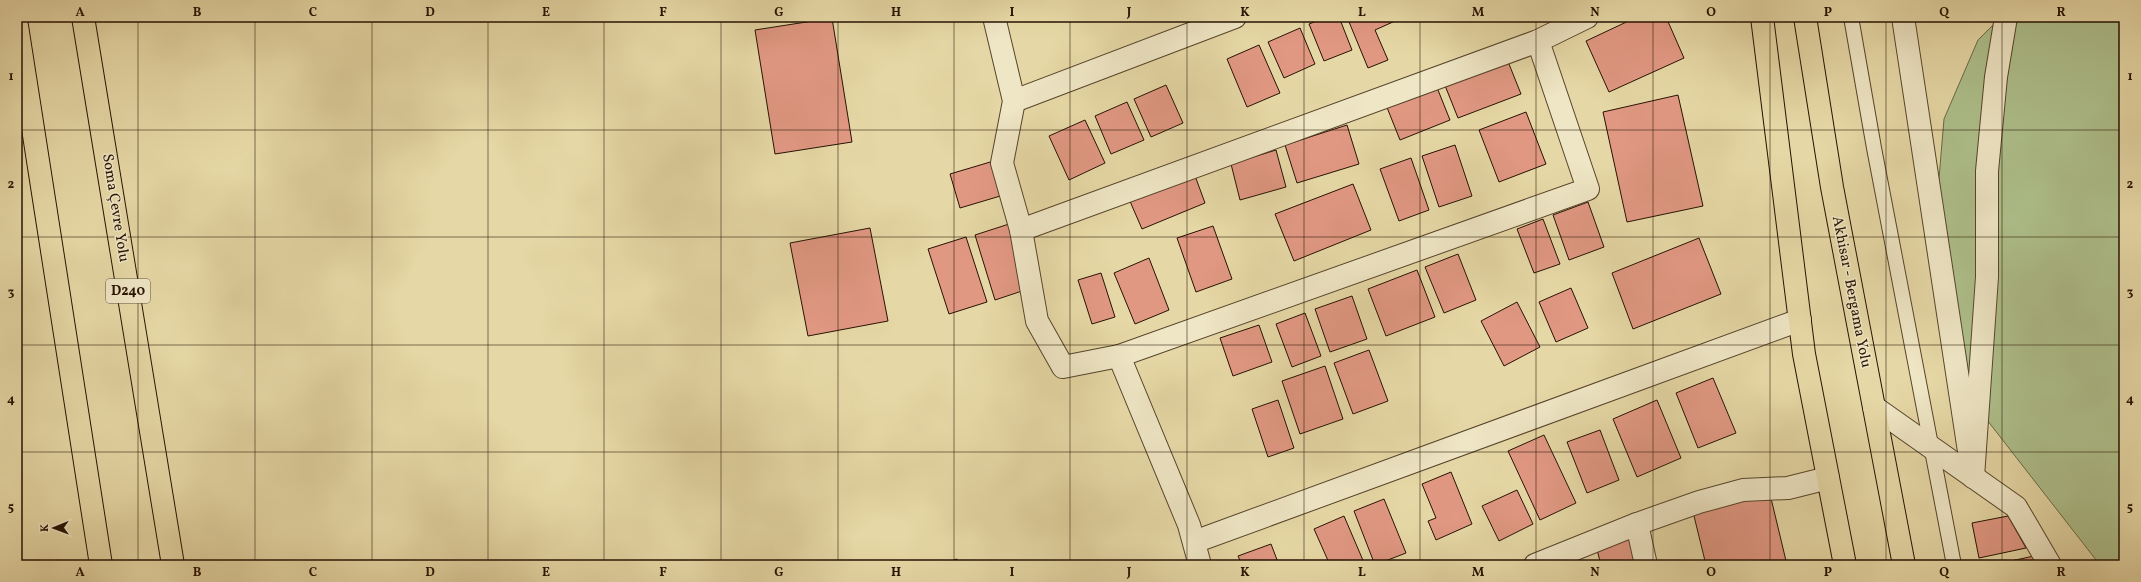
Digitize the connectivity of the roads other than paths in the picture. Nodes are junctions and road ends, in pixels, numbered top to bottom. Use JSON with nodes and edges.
{"nodes":[{"id":1,"x":83,"y":17,"type":"edge"},
{"id":2,"x":994,"y":17,"type":"edge"},
{"id":3,"x":1235,"y":17,"type":"edge"},
{"id":4,"x":1587,"y":17,"type":"edge"},
{"id":5,"x":1762,"y":17,"type":"edge"},
{"id":6,"x":1805,"y":17,"type":"edge"},
{"id":7,"x":1851,"y":17,"type":"edge"},
{"id":8,"x":1903,"y":17,"type":"edge"},
{"id":9,"x":2006,"y":17,"type":"edge"},
{"id":10,"x":17,"y":26,"type":"edge"},
{"id":11,"x":1538,"y":41,"type":"junction"},
{"id":12,"x":1014,"y":101,"type":"junction"},
{"id":13,"x":1020,"y":230,"type":"junction"},
{"id":14,"x":1800,"y":320,"type":"junction"},
{"id":15,"x":1119,"y":356,"type":"junction"},
{"id":16,"x":1874,"y":407,"type":"junction"},
{"id":17,"x":1930,"y":447,"type":"junction"},
{"id":18,"x":1973,"y":476,"type":"junction"},
{"id":19,"x":1828,"y":478,"type":"junction"},
{"id":20,"x":1637,"y":524,"type":"junction"},
{"id":21,"x":1194,"y":542,"type":"junction"},
{"id":22,"x":101,"y":565,"type":"edge"},
{"id":23,"x":173,"y":565,"type":"edge"},
{"id":24,"x":1200,"y":565,"type":"edge"},
{"id":25,"x":1535,"y":565,"type":"edge"},
{"id":26,"x":1646,"y":565,"type":"edge"},
{"id":27,"x":1845,"y":565,"type":"edge"},
{"id":28,"x":1904,"y":565,"type":"edge"},
{"id":29,"x":1954,"y":565,"type":"edge"},
{"id":30,"x":2050,"y":565,"type":"edge"}],
"edges":[{"from":1,"to":23,"type":"main road","name":"Soma Çevre Yolu","number":"D240"},
{"from":2,"to":12,"type":"street"},
{"from":3,"to":12,"type":"street"},
{"from":4,"to":11,"type":"street"},
{"from":5,"to":14,"type":"main road"},
{"from":6,"to":16,"type":"main road","name":"Akhisar - Bergama Yolu"},
{"from":7,"to":17,"type":"lane"},
{"from":8,"to":18,"type":"street"},
{"from":9,"to":18,"type":"street"},
{"from":10,"to":22,"type":"main road"},
{"from":11,"to":13,"type":"street"},
{"from":11,"to":15,"type":"street"},
{"from":12,"to":13,"type":"street"},
{"from":13,"to":15,"type":"street"},
{"from":14,"to":19,"type":"main road"},
{"from":14,"to":21,"type":"street"},
{"from":15,"to":21,"type":"street"},
{"from":16,"to":17,"type":"street"},
{"from":16,"to":28,"type":"main road","name":"Akhisar - Bergama Yolu"},
{"from":17,"to":18,"type":"street"},
{"from":17,"to":29,"type":"lane"},
{"from":18,"to":30,"type":"street"},
{"from":19,"to":20,"type":"street"},
{"from":19,"to":27,"type":"main road"},
{"from":20,"to":25,"type":"street"},
{"from":20,"to":26,"type":"street"},
{"from":21,"to":24,"type":"street"}]}
